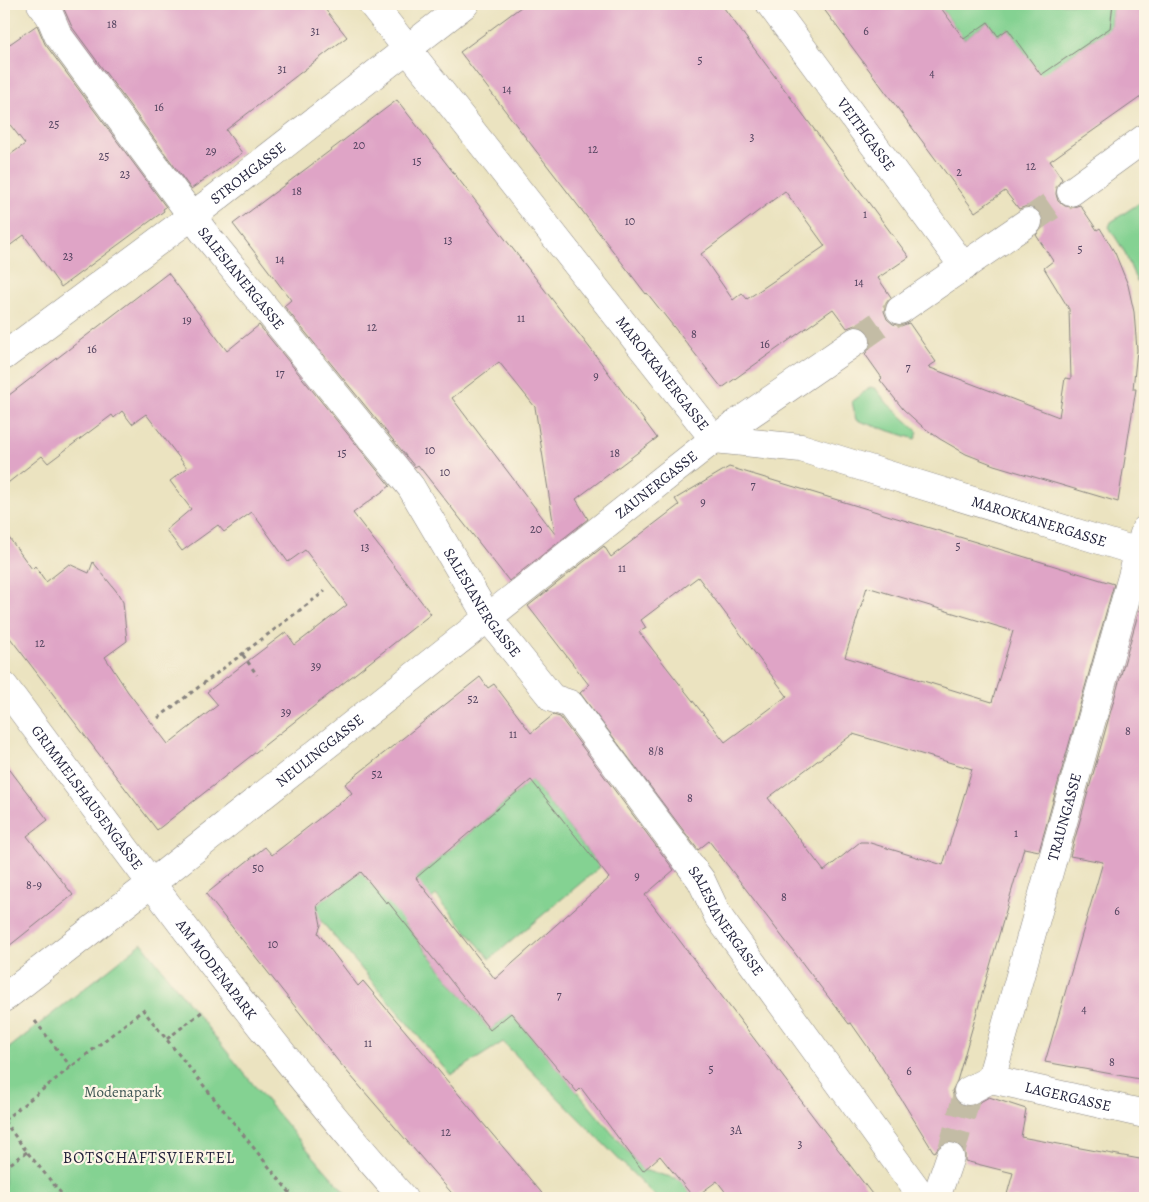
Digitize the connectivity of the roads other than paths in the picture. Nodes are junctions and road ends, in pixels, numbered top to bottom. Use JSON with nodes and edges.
{"nodes":[{"id":1,"x":41,"y":4,"type":"edge"},
{"id":2,"x":372,"y":4,"type":"edge"},
{"id":3,"x":465,"y":4,"type":"edge"},
{"id":4,"x":770,"y":4,"type":"edge"},
{"id":5,"x":407,"y":49,"type":"junction"},
{"id":6,"x":1145,"y":138,"type":"edge"},
{"id":7,"x":1071,"y":192,"type":"tunnel mouth"},
{"id":8,"x":191,"y":216,"type":"junction"},
{"id":9,"x":1028,"y":222,"type":"tunnel mouth"},
{"id":10,"x":964,"y":267,"type":"junction"},
{"id":11,"x":900,"y":310,"type":"tunnel mouth"},
{"id":12,"x":856,"y":341,"type":"tunnel mouth"},
{"id":13,"x":4,"y":356,"type":"edge"},
{"id":14,"x":714,"y":439,"type":"junction"},
{"id":15,"x":1143,"y":546,"type":"edge"},
{"id":16,"x":488,"y":618,"type":"junction"},
{"id":17,"x":4,"y":686,"type":"edge"},
{"id":18,"x":152,"y":883,"type":"junction"},
{"id":19,"x":4,"y":998,"type":"edge"},
{"id":20,"x":980,"y":1085,"type":"joint"},
{"id":21,"x":1145,"y":1114,"type":"edge"},
{"id":22,"x":950,"y":1156,"type":"tunnel mouth"},
{"id":23,"x":403,"y":1198,"type":"edge"},
{"id":24,"x":923,"y":1198,"type":"edge"},
{"id":25,"x":936,"y":1198,"type":"edge"}],
"edges":[{"from":1,"to":8,"type":"street","name":"SALESIANERGASSE"},
{"from":2,"to":5,"type":"street","name":"MAROKKANERGASSE"},
{"from":3,"to":5,"type":"street","name":"STROHGASSE"},
{"from":4,"to":10,"type":"street","name":"VEITHGASSE"},
{"from":5,"to":8,"type":"street","name":"STROHGASSE"},
{"from":5,"to":14,"type":"street","name":"MAROKKANERGASSE"},
{"from":6,"to":7,"type":"street"},
{"from":8,"to":13,"type":"street","name":"STROHGASSE"},
{"from":8,"to":16,"type":"street","name":"SALESIANERGASSE"},
{"from":9,"to":10,"type":"street"},
{"from":10,"to":11,"type":"street"},
{"from":12,"to":14,"type":"street","name":"ZAUNERGASSE"},
{"from":14,"to":15,"type":"street","name":"MAROKKANERGASSE"},
{"from":14,"to":16,"type":"street","name":"ZAUNERGASSE"},
{"from":15,"to":20,"type":"street","name":"TRAUNGASSE"},
{"from":16,"to":18,"type":"street","name":"NEULINGGASSE"},
{"from":16,"to":24,"type":"street","name":"SALESIANERGASSE"},
{"from":17,"to":18,"type":"street","name":"GRIMMELSHAUSENGASSE"},
{"from":18,"to":19,"type":"street"},
{"from":18,"to":23,"type":"street","name":"AM MODENAPARK"},
{"from":20,"to":21,"type":"street","name":"LAGERGASSE"},
{"from":22,"to":25,"type":"street"}]}
